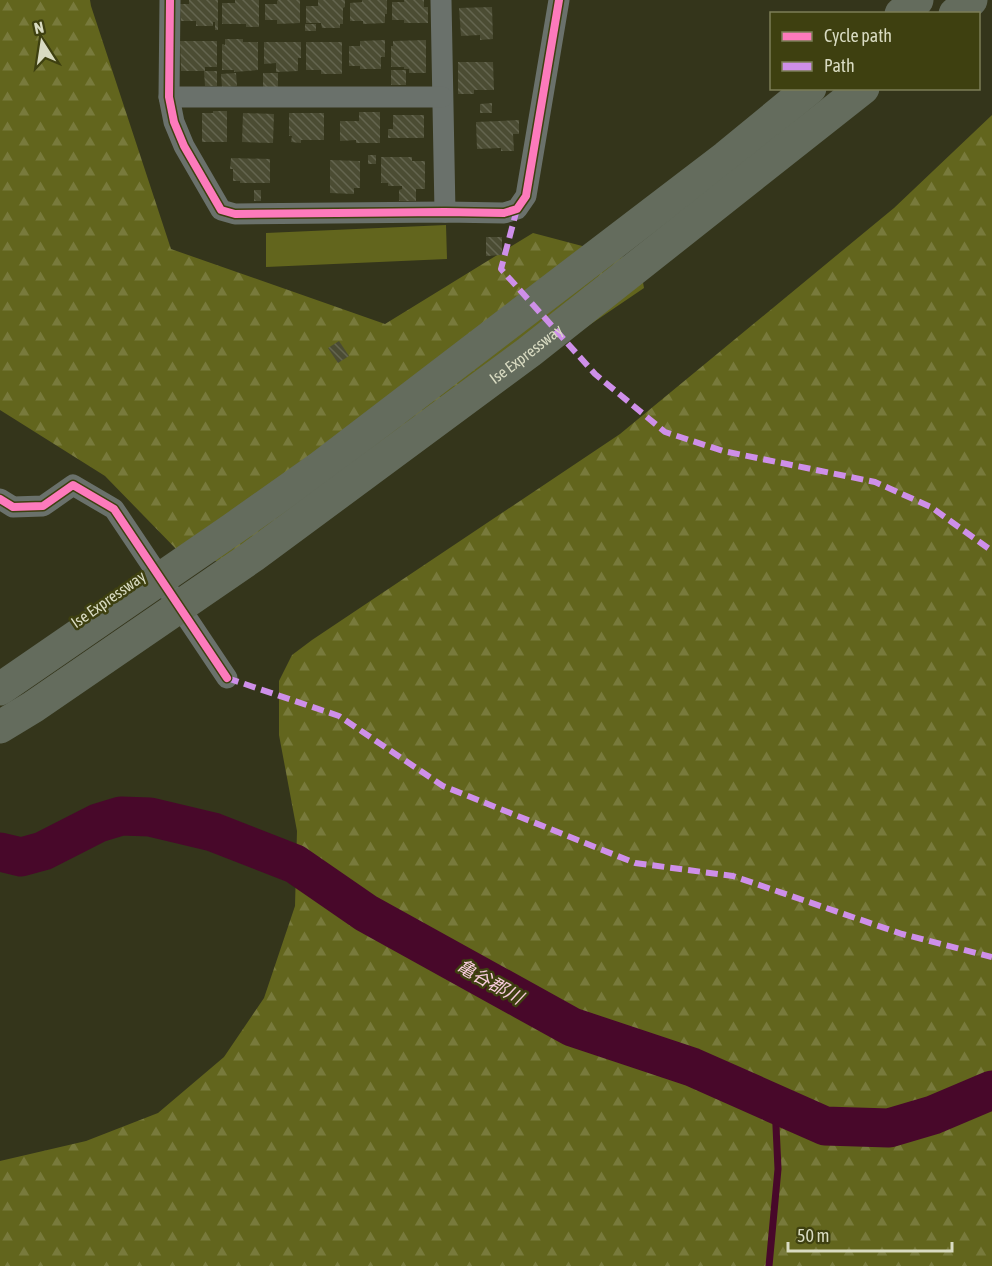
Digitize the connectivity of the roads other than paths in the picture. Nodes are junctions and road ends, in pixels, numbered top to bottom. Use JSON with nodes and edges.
{"nodes":[{"id":1,"x":170,"y":0,"type":"edge"},
{"id":2,"x":441,"y":0,"type":"edge"},
{"id":3,"x":559,"y":0,"type":"edge"},
{"id":4,"x":917,"y":0,"type":"edge"},
{"id":5,"x":971,"y":0,"type":"edge"},
{"id":6,"x":903,"y":12,"type":"edge"},
{"id":7,"x":958,"y":12,"type":"edge"},
{"id":8,"x":808,"y":90,"type":"edge"},
{"id":9,"x":860,"y":90,"type":"edge"},
{"id":10,"x":170,"y":97,"type":"junction"},
{"id":11,"x":442,"y":97,"type":"junction"},
{"id":12,"x":736,"y":169,"type":"junction"},
{"id":13,"x":445,"y":212,"type":"junction"},
{"id":14,"x":328,"y":481,"type":"junction"},
{"id":15,"x":0,"y":499,"type":"edge"},
{"id":16,"x":227,"y":678,"type":"dead end"},
{"id":17,"x":0,"y":689,"type":"edge"},
{"id":18,"x":0,"y":727,"type":"edge"}],
"edges":[{"from":1,"to":10,"type":"street"},
{"from":2,"to":11,"type":"street"},
{"from":3,"to":13,"type":"street"},
{"from":4,"to":6,"type":"highway"},
{"from":5,"to":7,"type":"highway"},
{"from":8,"to":12,"type":"highway","name":"Ise Expressway"},
{"from":9,"to":12,"type":"highway","name":"Ise Expressway"},
{"from":10,"to":11,"type":"street"},
{"from":10,"to":13,"type":"street"},
{"from":11,"to":13,"type":"street"},
{"from":12,"to":14,"type":"highway","name":"Ise Expressway"},
{"from":14,"to":17,"type":"highway","name":"Ise Expressway"},
{"from":14,"to":18,"type":"highway","name":"Ise Expressway"},
{"from":15,"to":16,"type":"street"}]}
